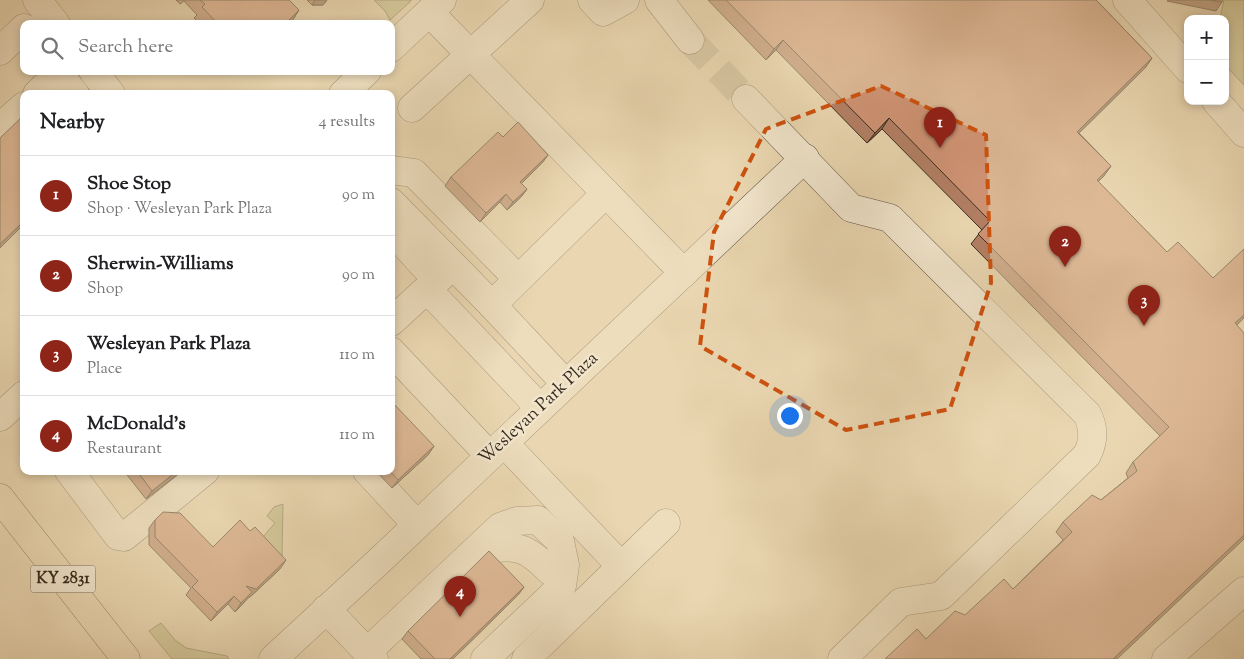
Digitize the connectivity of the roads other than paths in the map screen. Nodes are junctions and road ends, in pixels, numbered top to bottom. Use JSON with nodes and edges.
{"nodes":[{"id":1,"x":530,"y":0,"type":"edge"},
{"id":2,"x":592,"y":0,"type":"edge"},
{"id":3,"x":625,"y":0,"type":"edge"},
{"id":4,"x":659,"y":0,"type":"edge"},
{"id":5,"x":1126,"y":0,"type":"edge"},
{"id":6,"x":436,"y":6,"type":"edge"},
{"id":7,"x":20,"y":32,"type":"edge"},
{"id":8,"x":690,"y":40,"type":"tunnel mouth"},
{"id":9,"x":395,"y":44,"type":"edge"},
{"id":10,"x":0,"y":51,"type":"edge"},
{"id":11,"x":470,"y":54,"type":"junction"},
{"id":12,"x":1184,"y":65,"type":"edge"},
{"id":13,"x":96,"y":75,"type":"edge"},
{"id":14,"x":363,"y":75,"type":"edge"},
{"id":15,"x":65,"y":80,"type":"edge"},
{"id":16,"x":45,"y":90,"type":"edge"},
{"id":17,"x":108,"y":90,"type":"edge"},
{"id":18,"x":347,"y":90,"type":"edge"},
{"id":19,"x":746,"y":99,"type":"tunnel mouth"},
{"id":20,"x":1220,"y":105,"type":"edge"},
{"id":21,"x":412,"y":108,"type":"dead end"},
{"id":22,"x":20,"y":110,"type":"edge"},
{"id":23,"x":0,"y":127,"type":"edge"},
{"id":24,"x":1244,"y":133,"type":"edge"},
{"id":25,"x":804,"y":158,"type":"junction"},
{"id":26,"x":395,"y":171,"type":"edge"},
{"id":27,"x":606,"y":193,"type":"junction"},
{"id":28,"x":395,"y":208,"type":"edge"},
{"id":29,"x":395,"y":234,"type":"edge"},
{"id":30,"x":684,"y":273,"type":"junction"},
{"id":31,"x":439,"y":278,"type":"junction"},
{"id":32,"x":518,"y":279,"type":"junction"},
{"id":33,"x":492,"y":305,"type":"junction"},
{"id":34,"x":395,"y":318,"type":"edge"},
{"id":35,"x":395,"y":355,"type":"edge"},
{"id":36,"x":566,"y":384,"type":"junction"},
{"id":37,"x":20,"y":399,"type":"edge"},
{"id":38,"x":540,"y":408,"type":"junction"},
{"id":39,"x":0,"y":417,"type":"edge"},
{"id":40,"x":497,"y":449,"type":"junction"},
{"id":41,"x":72,"y":475,"type":"edge"},
{"id":42,"x":200,"y":475,"type":"edge"},
{"id":43,"x":371,"y":475,"type":"edge"},
{"id":44,"x":0,"y":498,"type":"edge"},
{"id":45,"x":666,"y":523,"type":"dead end"},
{"id":46,"x":417,"y":525,"type":"junction"},
{"id":47,"x":621,"y":566,"type":"junction"},
{"id":48,"x":1244,"y":590,"type":"edge"},
{"id":49,"x":326,"y":610,"type":"junction"},
{"id":50,"x":534,"y":612,"type":"junction"},
{"id":51,"x":376,"y":649,"type":"edge"},
{"id":52,"x":116,"y":656,"type":"edge"},
{"id":53,"x":278,"y":657,"type":"edge"},
{"id":54,"x":485,"y":659,"type":"edge"},
{"id":55,"x":526,"y":659,"type":"edge"},
{"id":56,"x":842,"y":659,"type":"edge"},
{"id":57,"x":1166,"y":659,"type":"edge"}],
"edges":[{"from":1,"to":11,"type":"street"},
{"from":2,"to":3,"type":"street"},
{"from":4,"to":8,"type":"street"},
{"from":5,"to":12,"type":"street"},
{"from":6,"to":9,"type":"street"},
{"from":6,"to":11,"type":"street"},
{"from":7,"to":10,"type":"street"},
{"from":11,"to":21,"type":"street"},
{"from":11,"to":27,"type":"street"},
{"from":13,"to":17,"type":"street"},
{"from":14,"to":18,"type":"street"},
{"from":15,"to":16,"type":"street"},
{"from":19,"to":25,"type":"street"},
{"from":20,"to":24,"type":"street"},
{"from":22,"to":23,"type":"street"},
{"from":25,"to":30,"type":"street","name":"Wesleyan Park Plaza"},
{"from":25,"to":56,"type":"street"},
{"from":26,"to":32,"type":"street"},
{"from":27,"to":30,"type":"street"},
{"from":27,"to":32,"type":"street"},
{"from":28,"to":31,"type":"street"},
{"from":29,"to":31,"type":"street"},
{"from":30,"to":36,"type":"street","name":"Wesleyan Park Plaza"},
{"from":31,"to":33,"type":"street"},
{"from":31,"to":34,"type":"street"},
{"from":31,"to":38,"type":"street"},
{"from":32,"to":33,"type":"street"},
{"from":33,"to":36,"type":"street"},
{"from":35,"to":40,"type":"street"},
{"from":36,"to":38,"type":"street","name":"Wesleyan Park Plaza"},
{"from":37,"to":39,"type":"street"},
{"from":38,"to":40,"type":"street","name":"Wesleyan Park Plaza"},
{"from":40,"to":46,"type":"street","name":"Wesleyan Park Plaza"},
{"from":40,"to":47,"type":"street"},
{"from":41,"to":42,"type":"street"},
{"from":43,"to":46,"type":"street"},
{"from":44,"to":52,"type":"main road","number":"KY 2831"},
{"from":45,"to":47,"type":"street"},
{"from":46,"to":49,"type":"street","name":"Wesleyan Park Plaza"},
{"from":47,"to":55,"type":"street"},
{"from":48,"to":57,"type":"street"},
{"from":49,"to":51,"type":"street"},
{"from":49,"to":53,"type":"street","name":"Wesleyan Park Plaza"},
{"from":50,"to":51,"type":"street"},
{"from":50,"to":51,"type":"street"},
{"from":50,"to":54,"type":"street"}]}
